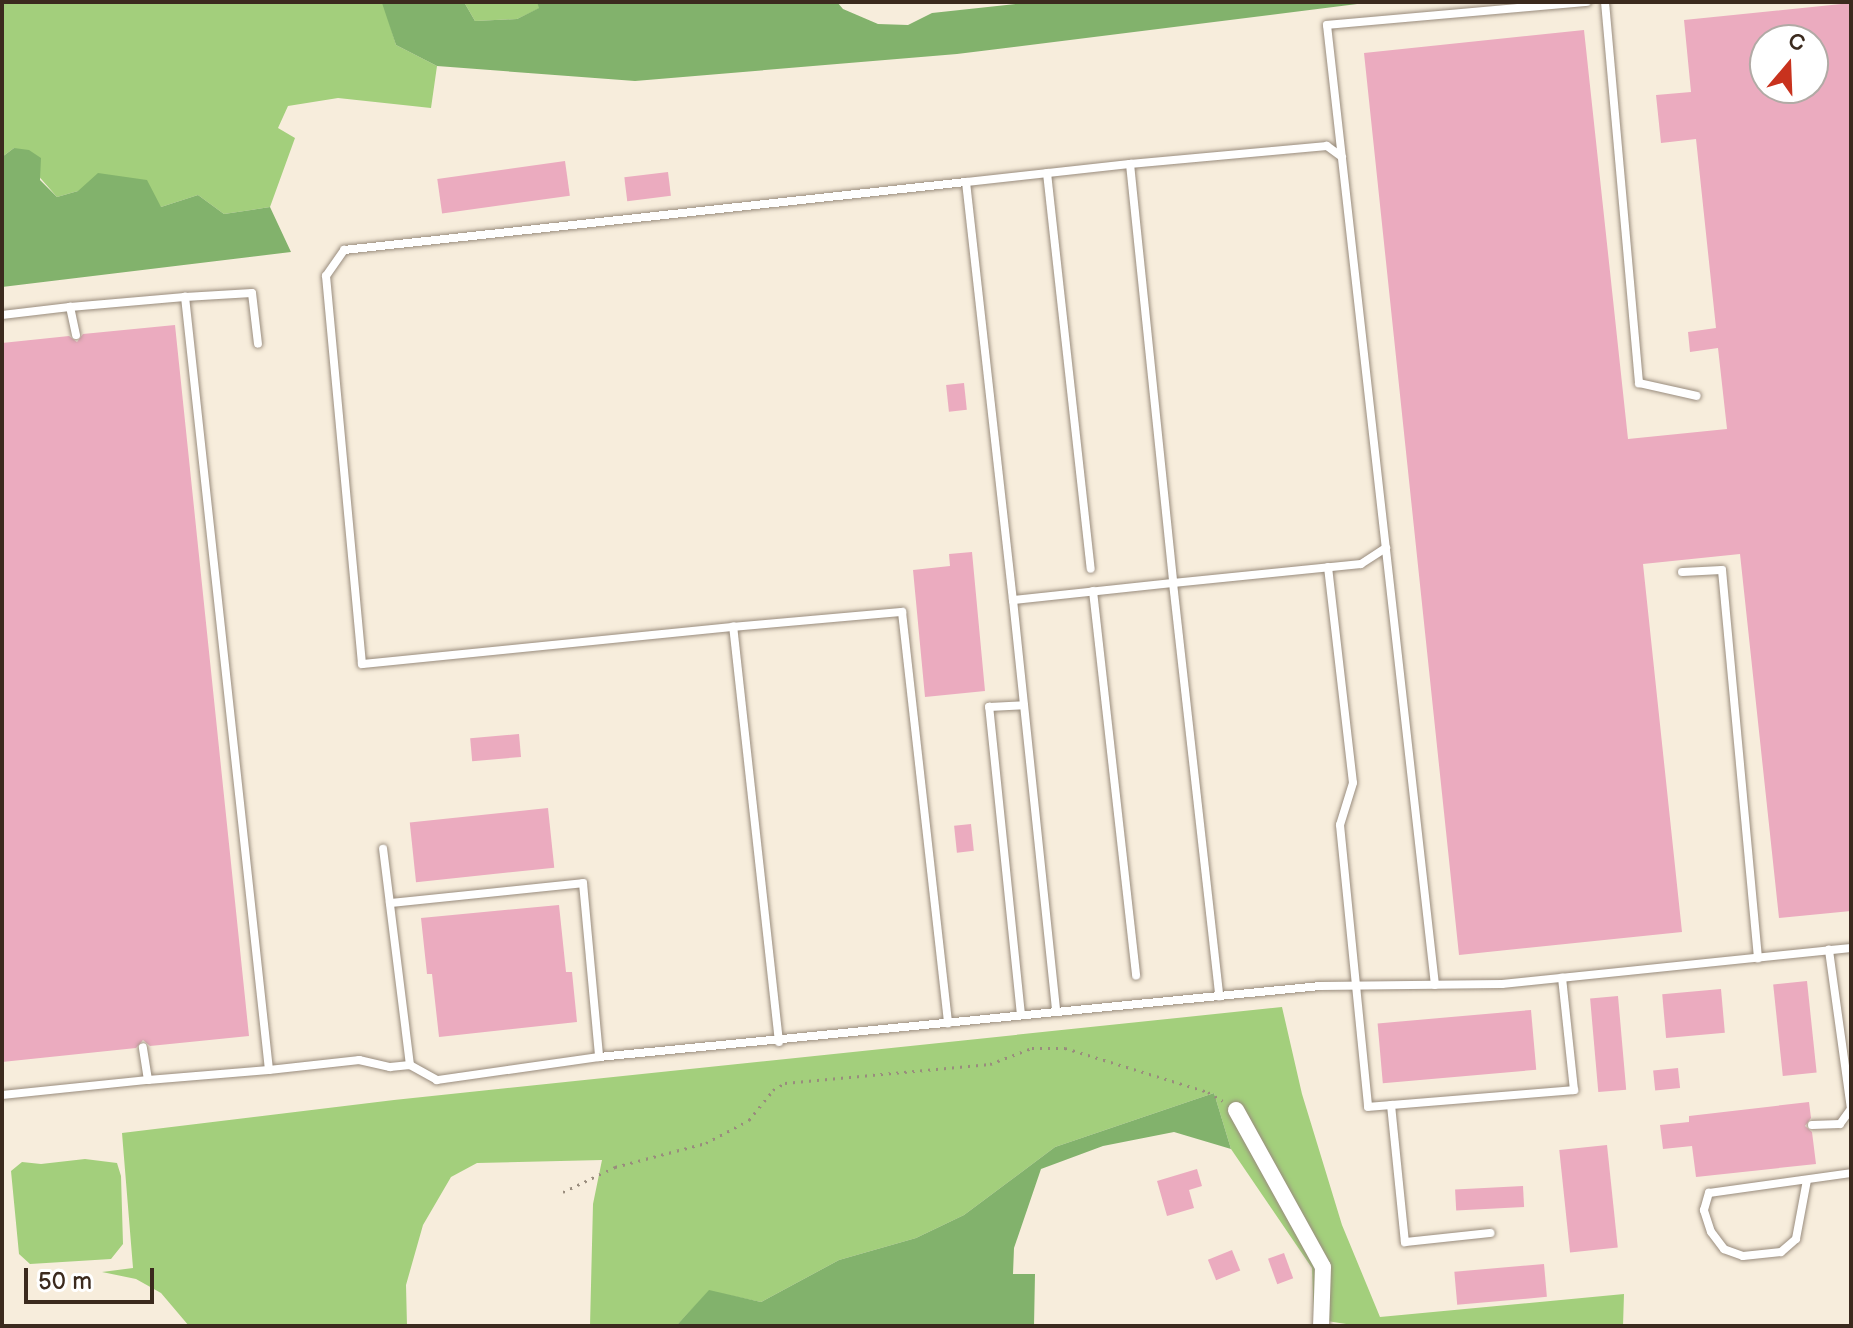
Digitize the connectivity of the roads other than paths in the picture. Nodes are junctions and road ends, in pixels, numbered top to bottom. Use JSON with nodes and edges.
{"nodes":[{"id":1,"x":1587,"y":2,"type":"edge"},
{"id":2,"x":1605,"y":2,"type":"edge"},
{"id":3,"x":1342,"y":157,"type":"junction"},
{"id":4,"x":1130,"y":164,"type":"junction"},
{"id":5,"x":1047,"y":173,"type":"junction"},
{"id":6,"x":966,"y":182,"type":"junction"},
{"id":7,"x":185,"y":297,"type":"junction"},
{"id":8,"x":70,"y":307,"type":"junction"},
{"id":9,"x":2,"y":315,"type":"edge"},
{"id":10,"x":76,"y":335,"type":"dead end"},
{"id":11,"x":258,"y":344,"type":"dead end"},
{"id":12,"x":1697,"y":396,"type":"dead end"},
{"id":13,"x":1386,"y":548,"type":"junction"},
{"id":14,"x":1328,"y":567,"type":"junction"},
{"id":15,"x":1091,"y":569,"type":"dead end"},
{"id":16,"x":1682,"y":572,"type":"dead end"},
{"id":17,"x":1173,"y":583,"type":"junction"},
{"id":18,"x":1093,"y":591,"type":"junction"},
{"id":19,"x":1013,"y":600,"type":"junction"},
{"id":20,"x":733,"y":627,"type":"junction"},
{"id":21,"x":1024,"y":705,"type":"junction"},
{"id":22,"x":383,"y":849,"type":"dead end"},
{"id":23,"x":390,"y":903,"type":"junction"},
{"id":24,"x":1851,"y":948,"type":"edge"},
{"id":25,"x":1829,"y":950,"type":"junction"},
{"id":26,"x":1758,"y":958,"type":"junction"},
{"id":27,"x":1136,"y":976,"type":"dead end"},
{"id":28,"x":1562,"y":978,"type":"junction"},
{"id":29,"x":1435,"y":985,"type":"junction"},
{"id":30,"x":1357,"y":986,"type":"junction"},
{"id":31,"x":1219,"y":996,"type":"junction"},
{"id":32,"x":1056,"y":1012,"type":"junction"},
{"id":33,"x":1021,"y":1015,"type":"junction"},
{"id":34,"x":948,"y":1023,"type":"junction"},
{"id":35,"x":779,"y":1042,"type":"junction"},
{"id":36,"x":143,"y":1047,"type":"dead end"},
{"id":37,"x":599,"y":1057,"type":"junction"},
{"id":38,"x":410,"y":1065,"type":"junction"},
{"id":39,"x":269,"y":1070,"type":"junction"},
{"id":40,"x":148,"y":1080,"type":"junction"},
{"id":41,"x":2,"y":1095,"type":"edge"},
{"id":42,"x":1391,"y":1105,"type":"junction"},
{"id":43,"x":1236,"y":1110,"type":"road end"},
{"id":44,"x":1812,"y":1125,"type":"dead end"},
{"id":45,"x":1851,"y":1173,"type":"edge"},
{"id":46,"x":1807,"y":1180,"type":"junction"},
{"id":47,"x":1491,"y":1233,"type":"dead end"},
{"id":48,"x":1321,"y":1326,"type":"edge"}],
"edges":[{"from":1,"to":3,"type":"lane"},
{"from":2,"to":12,"type":"lane"},
{"from":3,"to":4,"type":"lane"},
{"from":3,"to":13,"type":"lane"},
{"from":4,"to":5,"type":"lane"},
{"from":4,"to":17,"type":"lane"},
{"from":5,"to":6,"type":"lane"},
{"from":5,"to":15,"type":"lane"},
{"from":6,"to":19,"type":"lane"},
{"from":6,"to":20,"type":"lane"},
{"from":7,"to":8,"type":"lane"},
{"from":7,"to":11,"type":"lane"},
{"from":7,"to":39,"type":"lane"},
{"from":8,"to":9,"type":"lane"},
{"from":8,"to":10,"type":"lane"},
{"from":13,"to":14,"type":"lane"},
{"from":13,"to":29,"type":"lane"},
{"from":14,"to":17,"type":"lane"},
{"from":14,"to":30,"type":"lane"},
{"from":16,"to":26,"type":"lane"},
{"from":17,"to":18,"type":"lane"},
{"from":17,"to":31,"type":"lane"},
{"from":18,"to":19,"type":"lane"},
{"from":18,"to":27,"type":"lane"},
{"from":19,"to":21,"type":"lane"},
{"from":20,"to":34,"type":"lane"},
{"from":20,"to":35,"type":"lane"},
{"from":21,"to":32,"type":"lane"},
{"from":21,"to":33,"type":"lane"},
{"from":22,"to":23,"type":"lane"},
{"from":23,"to":37,"type":"lane"},
{"from":23,"to":38,"type":"lane"},
{"from":24,"to":25,"type":"lane"},
{"from":25,"to":26,"type":"lane"},
{"from":25,"to":44,"type":"lane"},
{"from":26,"to":28,"type":"lane"},
{"from":28,"to":29,"type":"lane"},
{"from":28,"to":42,"type":"lane"},
{"from":29,"to":30,"type":"lane"},
{"from":30,"to":31,"type":"lane"},
{"from":30,"to":42,"type":"lane"},
{"from":31,"to":32,"type":"lane"},
{"from":32,"to":33,"type":"lane"},
{"from":33,"to":34,"type":"lane"},
{"from":34,"to":35,"type":"lane"},
{"from":35,"to":37,"type":"lane"},
{"from":36,"to":40,"type":"lane"},
{"from":37,"to":38,"type":"lane"},
{"from":38,"to":39,"type":"lane"},
{"from":39,"to":40,"type":"lane"},
{"from":40,"to":41,"type":"lane"},
{"from":42,"to":47,"type":"lane"},
{"from":43,"to":48,"type":"street"},
{"from":45,"to":46,"type":"lane"},
{"from":46,"to":46,"type":"lane"}]}
